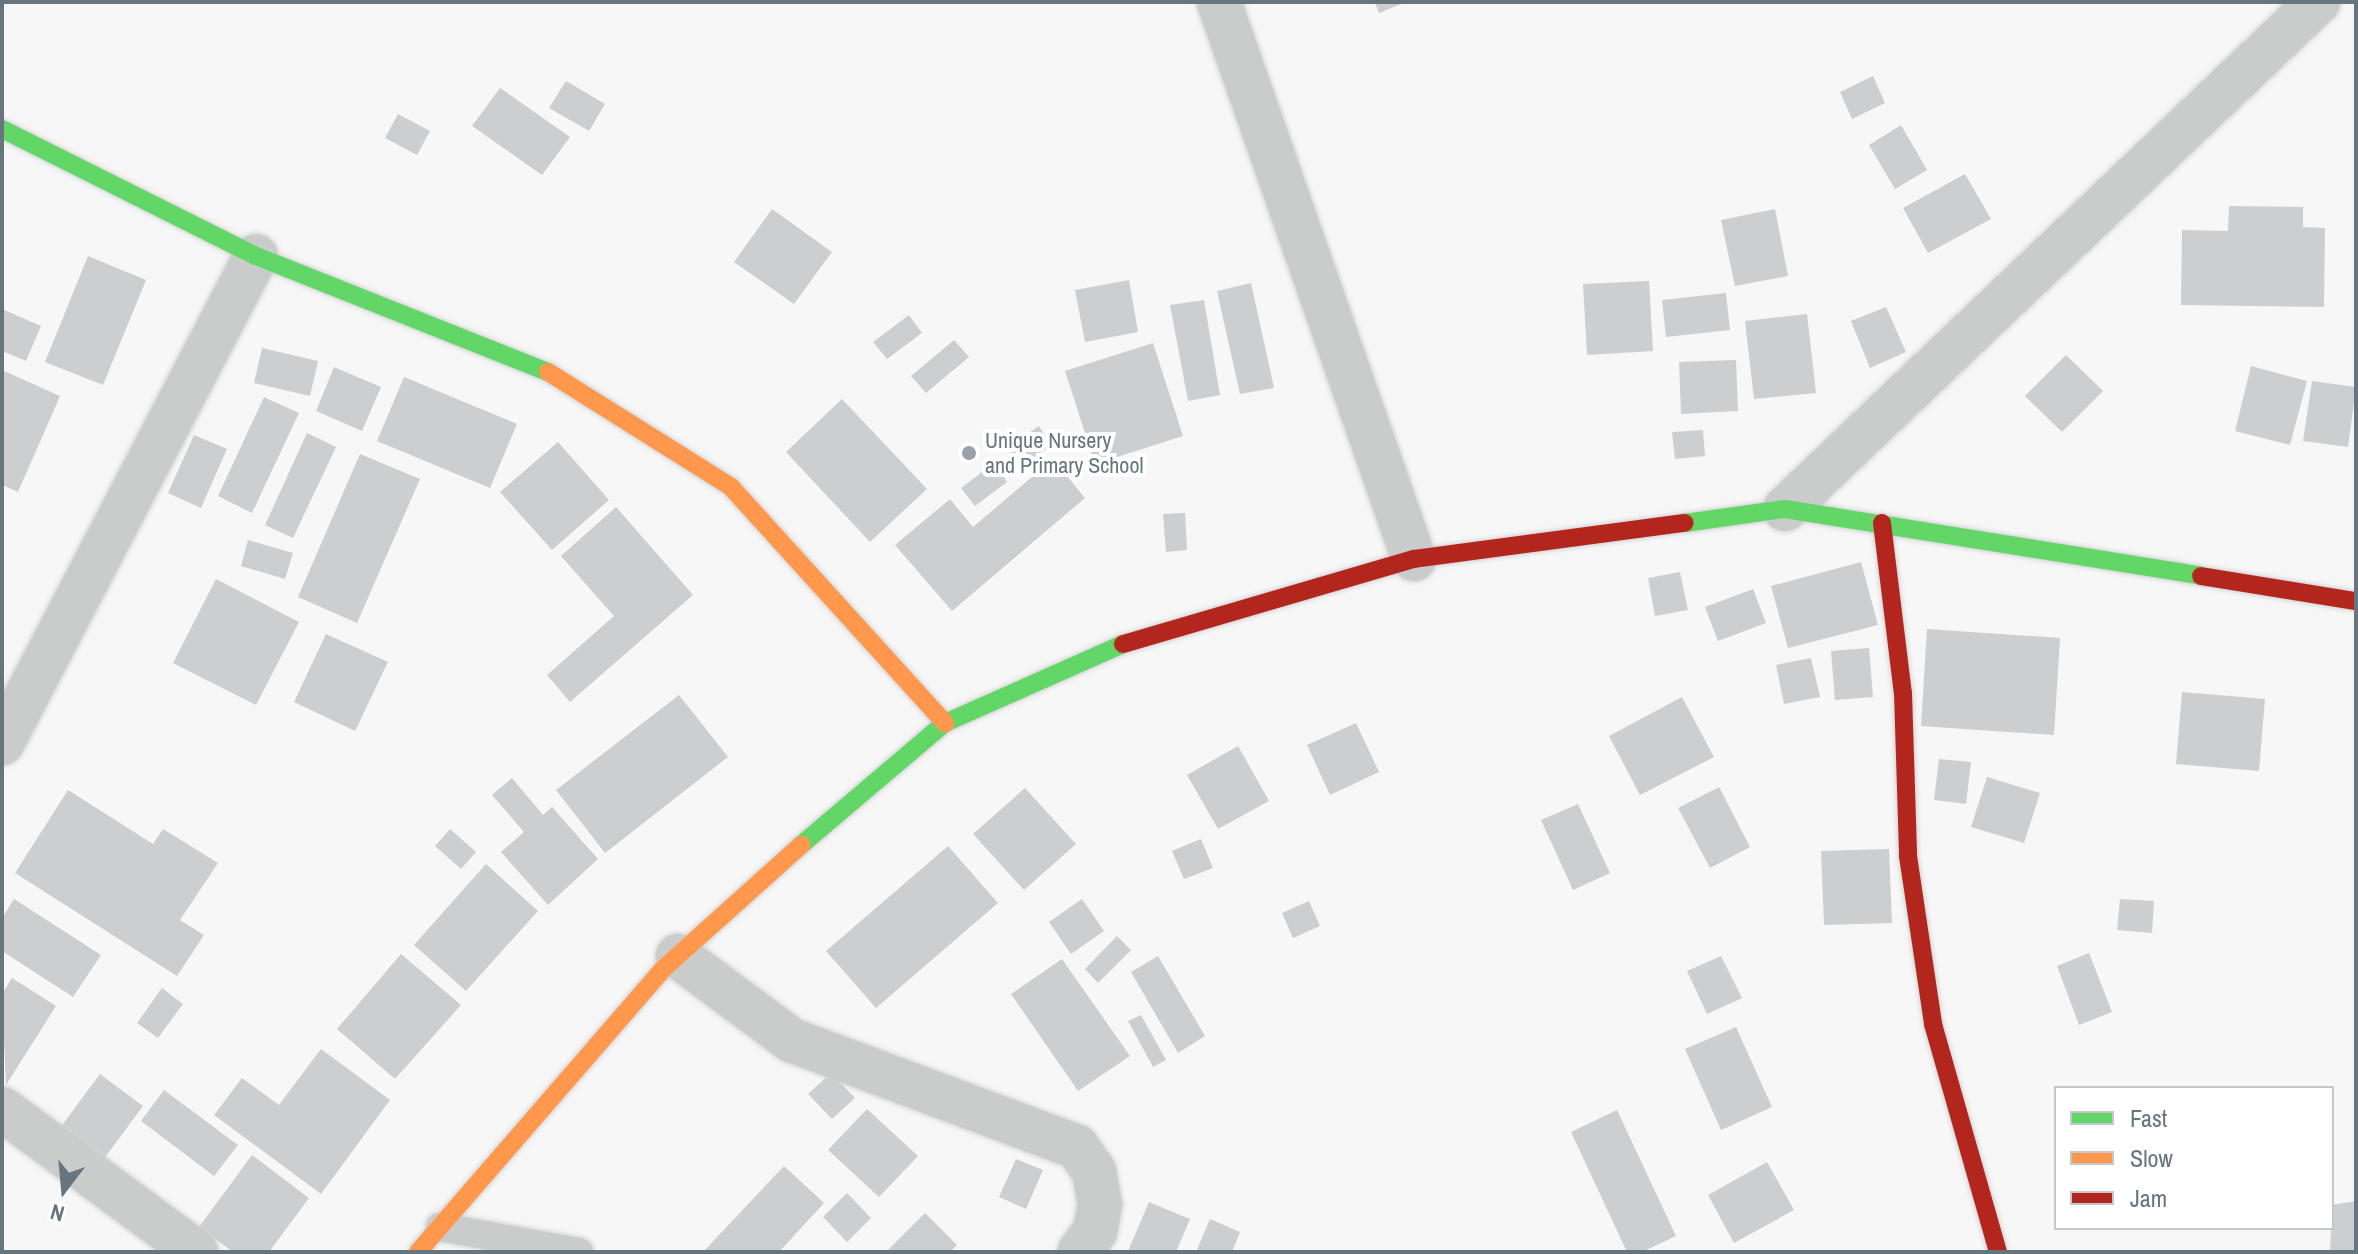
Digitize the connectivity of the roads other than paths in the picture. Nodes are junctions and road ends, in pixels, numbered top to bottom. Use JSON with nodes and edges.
{"nodes":[{"id":1,"x":1219,"y":2,"type":"edge"},
{"id":2,"x":2318,"y":2,"type":"edge"},
{"id":3,"x":2,"y":129,"type":"edge"},
{"id":4,"x":256,"y":256,"type":"junction"},
{"id":5,"x":1785,"y":509,"type":"junction"},
{"id":6,"x":1882,"y":523,"type":"junction"},
{"id":7,"x":1414,"y":559,"type":"junction"},
{"id":8,"x":2356,"y":601,"type":"edge"},
{"id":9,"x":945,"y":723,"type":"junction"},
{"id":10,"x":2,"y":743,"type":"edge"},
{"id":11,"x":678,"y":956,"type":"junction"},
{"id":12,"x":2,"y":1109,"type":"edge"},
{"id":13,"x":440,"y":1227,"type":"junction"},
{"id":14,"x":1089,"y":1249,"type":"edge"},
{"id":15,"x":196,"y":1252,"type":"edge"},
{"id":16,"x":418,"y":1252,"type":"edge"},
{"id":17,"x":579,"y":1252,"type":"edge"},
{"id":18,"x":1998,"y":1252,"type":"edge"}],
"edges":[{"from":1,"to":7,"type":"street"},
{"from":2,"to":5,"type":"street"},
{"from":3,"to":4,"type":"street"},
{"from":4,"to":9,"type":"street"},
{"from":4,"to":10,"type":"street"},
{"from":5,"to":6,"type":"street"},
{"from":5,"to":7,"type":"street"},
{"from":6,"to":8,"type":"street"},
{"from":6,"to":18,"type":"street"},
{"from":7,"to":9,"type":"street"},
{"from":9,"to":11,"type":"street"},
{"from":11,"to":13,"type":"street"},
{"from":11,"to":14,"type":"street"},
{"from":12,"to":15,"type":"street"},
{"from":13,"to":16,"type":"street"},
{"from":13,"to":17,"type":"lane"}]}
